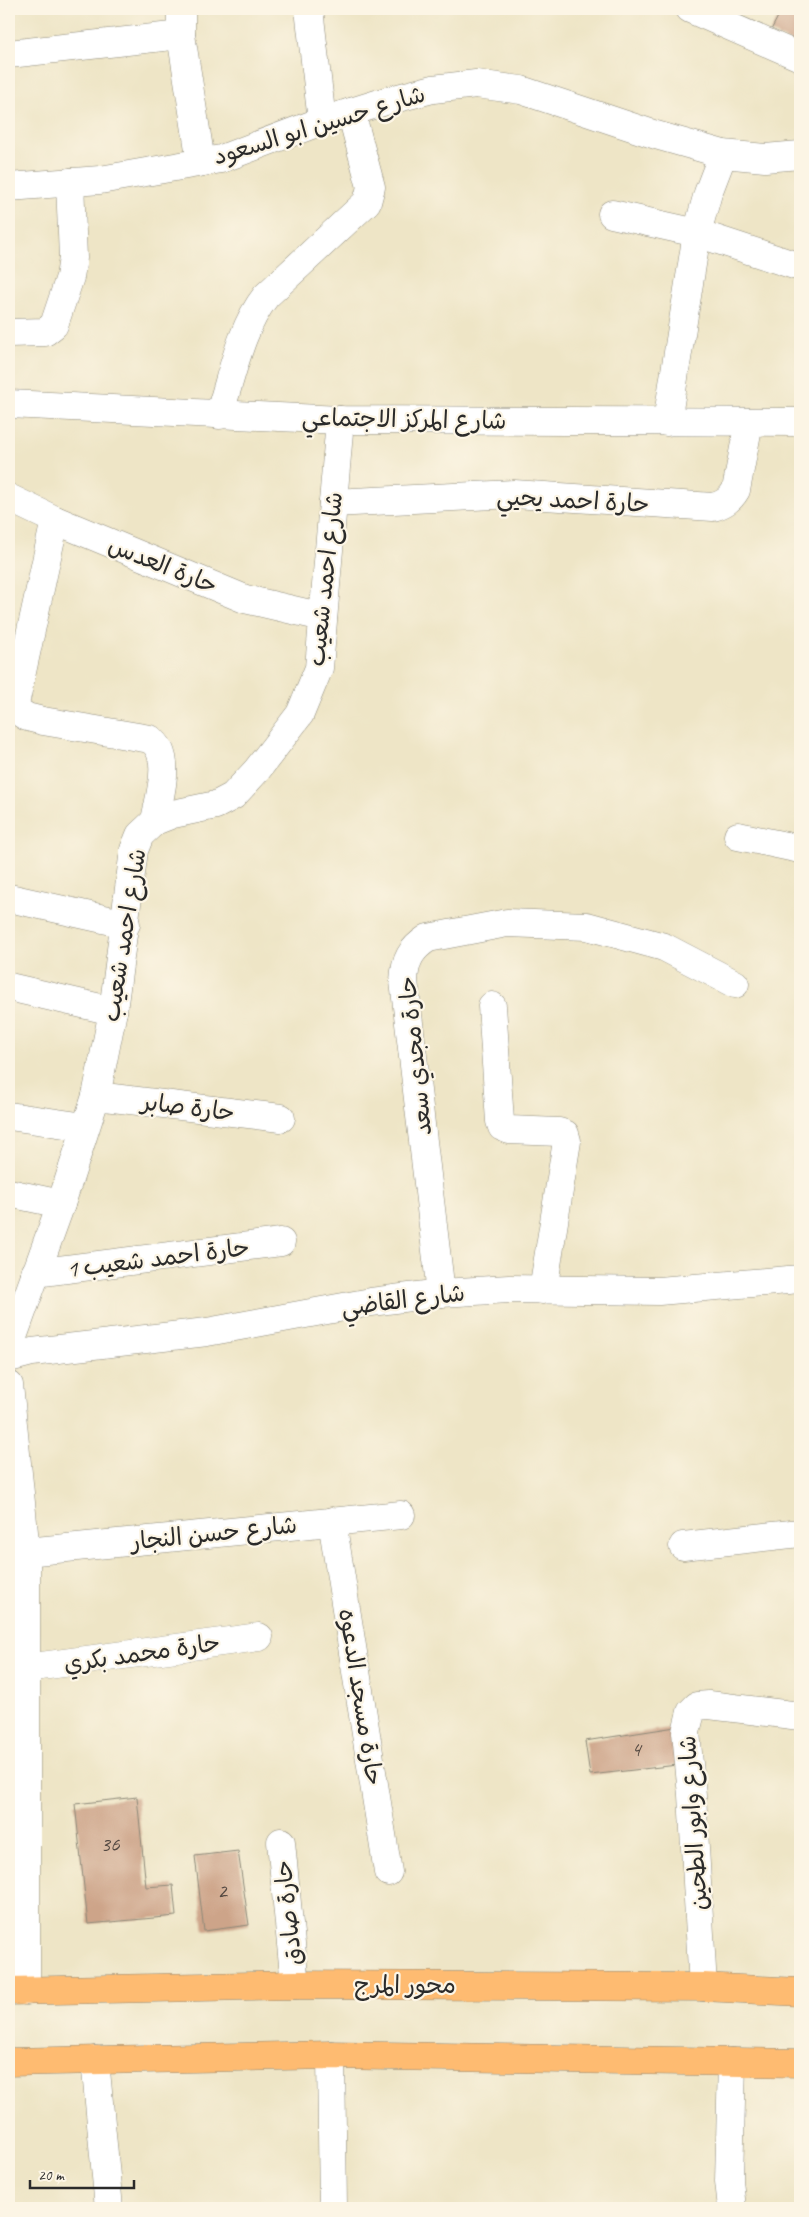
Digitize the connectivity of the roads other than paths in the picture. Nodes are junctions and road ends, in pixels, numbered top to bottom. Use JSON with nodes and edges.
{"nodes":[{"id":1,"x":309,"y":9,"type":"edge"},
{"id":2,"x":690,"y":9,"type":"edge"},
{"id":3,"x":181,"y":22,"type":"edge"},
{"id":4,"x":9,"y":54,"type":"edge"},
{"id":5,"x":800,"y":56,"type":"edge"},
{"id":6,"x":351,"y":112,"type":"junction"},
{"id":7,"x":322,"y":121,"type":"junction"},
{"id":8,"x":723,"y":154,"type":"junction"},
{"id":9,"x":800,"y":155,"type":"edge"},
{"id":10,"x":201,"y":162,"type":"junction"},
{"id":11,"x":70,"y":182,"type":"junction"},
{"id":12,"x":9,"y":187,"type":"edge"},
{"id":13,"x":612,"y":214,"type":"dead end"},
{"id":14,"x":697,"y":233,"type":"junction"},
{"id":15,"x":800,"y":268,"type":"edge"},
{"id":16,"x":9,"y":333,"type":"edge"},
{"id":17,"x":9,"y":404,"type":"edge"},
{"id":18,"x":219,"y":415,"type":"junction"},
{"id":19,"x":340,"y":420,"type":"junction"},
{"id":20,"x":667,"y":422,"type":"junction"},
{"id":21,"x":749,"y":422,"type":"junction"},
{"id":22,"x":800,"y":422,"type":"edge"},
{"id":23,"x":9,"y":498,"type":"edge"},
{"id":24,"x":334,"y":502,"type":"junction"},
{"id":25,"x":55,"y":520,"type":"junction"},
{"id":26,"x":323,"y":617,"type":"junction"},
{"id":27,"x":156,"y":821,"type":"junction"},
{"id":28,"x":738,"y":836,"type":"dead end"},
{"id":29,"x":800,"y":849,"type":"edge"},
{"id":30,"x":9,"y":898,"type":"edge"},
{"id":31,"x":126,"y":924,"type":"junction"},
{"id":32,"x":735,"y":984,"type":"dead end"},
{"id":33,"x":9,"y":988,"type":"edge"},
{"id":34,"x":492,"y":1006,"type":"dead end"},
{"id":35,"x":113,"y":1011,"type":"junction"},
{"id":36,"x":96,"y":1096,"type":"junction"},
{"id":37,"x":9,"y":1116,"type":"edge"},
{"id":38,"x":281,"y":1118,"type":"dead end"},
{"id":39,"x":85,"y":1127,"type":"junction"},
{"id":40,"x":9,"y":1193,"type":"edge"},
{"id":41,"x":61,"y":1204,"type":"junction"},
{"id":42,"x":281,"y":1242,"type":"dead end"},
{"id":43,"x":35,"y":1273,"type":"junction"},
{"id":44,"x":800,"y":1279,"type":"edge"},
{"id":45,"x":543,"y":1290,"type":"junction"},
{"id":46,"x":442,"y":1293,"type":"junction"},
{"id":47,"x":9,"y":1348,"type":"edge"},
{"id":48,"x":9,"y":1358,"type":"edge"},
{"id":49,"x":9,"y":1385,"type":"edge"},
{"id":50,"x":401,"y":1515,"type":"dead end"},
{"id":51,"x":332,"y":1521,"type":"junction"},
{"id":52,"x":800,"y":1533,"type":"edge"},
{"id":53,"x":683,"y":1546,"type":"dead end"},
{"id":54,"x":26,"y":1552,"type":"junction"},
{"id":55,"x":259,"y":1637,"type":"dead end"},
{"id":56,"x":26,"y":1668,"type":"junction"},
{"id":57,"x":800,"y":1716,"type":"edge"},
{"id":58,"x":281,"y":1842,"type":"dead end"},
{"id":59,"x":388,"y":1872,"type":"dead end"},
{"id":60,"x":296,"y":1985,"type":"junction"},
{"id":61,"x":703,"y":1987,"type":"junction"},
{"id":62,"x":17,"y":1991,"type":"edge"},
{"id":63,"x":800,"y":1992,"type":"edge"},
{"id":64,"x":331,"y":2055,"type":"junction"},
{"id":65,"x":95,"y":2060,"type":"junction"},
{"id":66,"x":9,"y":2062,"type":"edge"},
{"id":67,"x":732,"y":2062,"type":"junction"},
{"id":68,"x":800,"y":2063,"type":"edge"},
{"id":69,"x":110,"y":2208,"type":"edge"},
{"id":70,"x":333,"y":2208,"type":"edge"},
{"id":71,"x":732,"y":2208,"type":"edge"}],
"edges":[{"from":1,"to":7,"type":"street"},
{"from":2,"to":5,"type":"street"},
{"from":3,"to":4,"type":"street"},
{"from":3,"to":10,"type":"street"},
{"from":6,"to":7,"type":"street","name":"شارع حسين ابو السعود"},
{"from":6,"to":8,"type":"street","name":"شارع حسين ابو السعود"},
{"from":6,"to":18,"type":"street"},
{"from":7,"to":10,"type":"street","name":"شارع حسين ابو السعود"},
{"from":8,"to":9,"type":"street","name":"شارع حسين ابو السعود"},
{"from":8,"to":14,"type":"street"},
{"from":10,"to":11,"type":"street","name":"شارع حسين ابو السعود"},
{"from":11,"to":12,"type":"street","name":"شارع حسين ابو السعود"},
{"from":11,"to":16,"type":"street"},
{"from":13,"to":14,"type":"street"},
{"from":14,"to":15,"type":"street"},
{"from":14,"to":20,"type":"street"},
{"from":17,"to":18,"type":"street","name":"شارع المركز الاجتماعي"},
{"from":18,"to":19,"type":"street","name":"شارع المركز الاجتماعي"},
{"from":19,"to":20,"type":"street","name":"شارع المركز الاجتماعي"},
{"from":19,"to":24,"type":"street","name":"شارع احمد شعيب"},
{"from":20,"to":21,"type":"street","name":"شارع المركز الاجتماعي"},
{"from":21,"to":22,"type":"street","name":"شارع المركز الاجتماعي"},
{"from":21,"to":24,"type":"street","name":"حارة احمد يحيي"},
{"from":23,"to":25,"type":"street","name":"حارة العدس"},
{"from":24,"to":26,"type":"street","name":"شارع احمد شعيب"},
{"from":25,"to":26,"type":"street","name":"حارة العدس"},
{"from":25,"to":27,"type":"street"},
{"from":26,"to":27,"type":"street","name":"شارع احمد شعيب"},
{"from":27,"to":31,"type":"street","name":"شارع احمد شعيب"},
{"from":28,"to":29,"type":"street"},
{"from":30,"to":31,"type":"street"},
{"from":31,"to":35,"type":"street","name":"شارع احمد شعيب"},
{"from":32,"to":46,"type":"street","name":"حارة مجدي سعد"},
{"from":33,"to":35,"type":"street"},
{"from":34,"to":45,"type":"street"},
{"from":35,"to":36,"type":"street","name":"شارع احمد شعيب"},
{"from":36,"to":38,"type":"street","name":"حارة صابر"},
{"from":36,"to":39,"type":"street","name":"شارع احمد شعيب"},
{"from":37,"to":39,"type":"street"},
{"from":39,"to":41,"type":"street","name":"شارع احمد شعيب"},
{"from":40,"to":41,"type":"street"},
{"from":41,"to":43,"type":"street","name":"شارع احمد شعيب"},
{"from":42,"to":43,"type":"street","name":"حارة احمد شعيب 1"},
{"from":43,"to":47,"type":"street","name":"شارع احمد شعيب"},
{"from":44,"to":45,"type":"street","name":"شارع القاضي"},
{"from":45,"to":46,"type":"street","name":"شارع القاضي"},
{"from":46,"to":48,"type":"street","name":"شارع القاضي"},
{"from":49,"to":54,"type":"street"},
{"from":50,"to":51,"type":"street","name":"شارع حسن النجار"},
{"from":51,"to":54,"type":"street","name":"شارع حسن النجار"},
{"from":51,"to":59,"type":"street","name":"حارة مسجد الدعوه"},
{"from":52,"to":53,"type":"street"},
{"from":54,"to":56,"type":"street"},
{"from":55,"to":56,"type":"street","name":"حارة محمد بكري"},
{"from":56,"to":62,"type":"street"},
{"from":57,"to":61,"type":"street","name":"شارع وابور الطحين"},
{"from":58,"to":60,"type":"street","name":"حارة صادق"},
{"from":60,"to":61,"type":"main road","name":"محور المرج"},
{"from":60,"to":62,"type":"main road","name":"محور المرج"},
{"from":61,"to":63,"type":"main road","name":"محور المرج"},
{"from":64,"to":65,"type":"main road"},
{"from":64,"to":67,"type":"main road"},
{"from":64,"to":70,"type":"street"},
{"from":65,"to":66,"type":"main road"},
{"from":65,"to":69,"type":"street"},
{"from":67,"to":68,"type":"main road"},
{"from":67,"to":71,"type":"street"}]}
